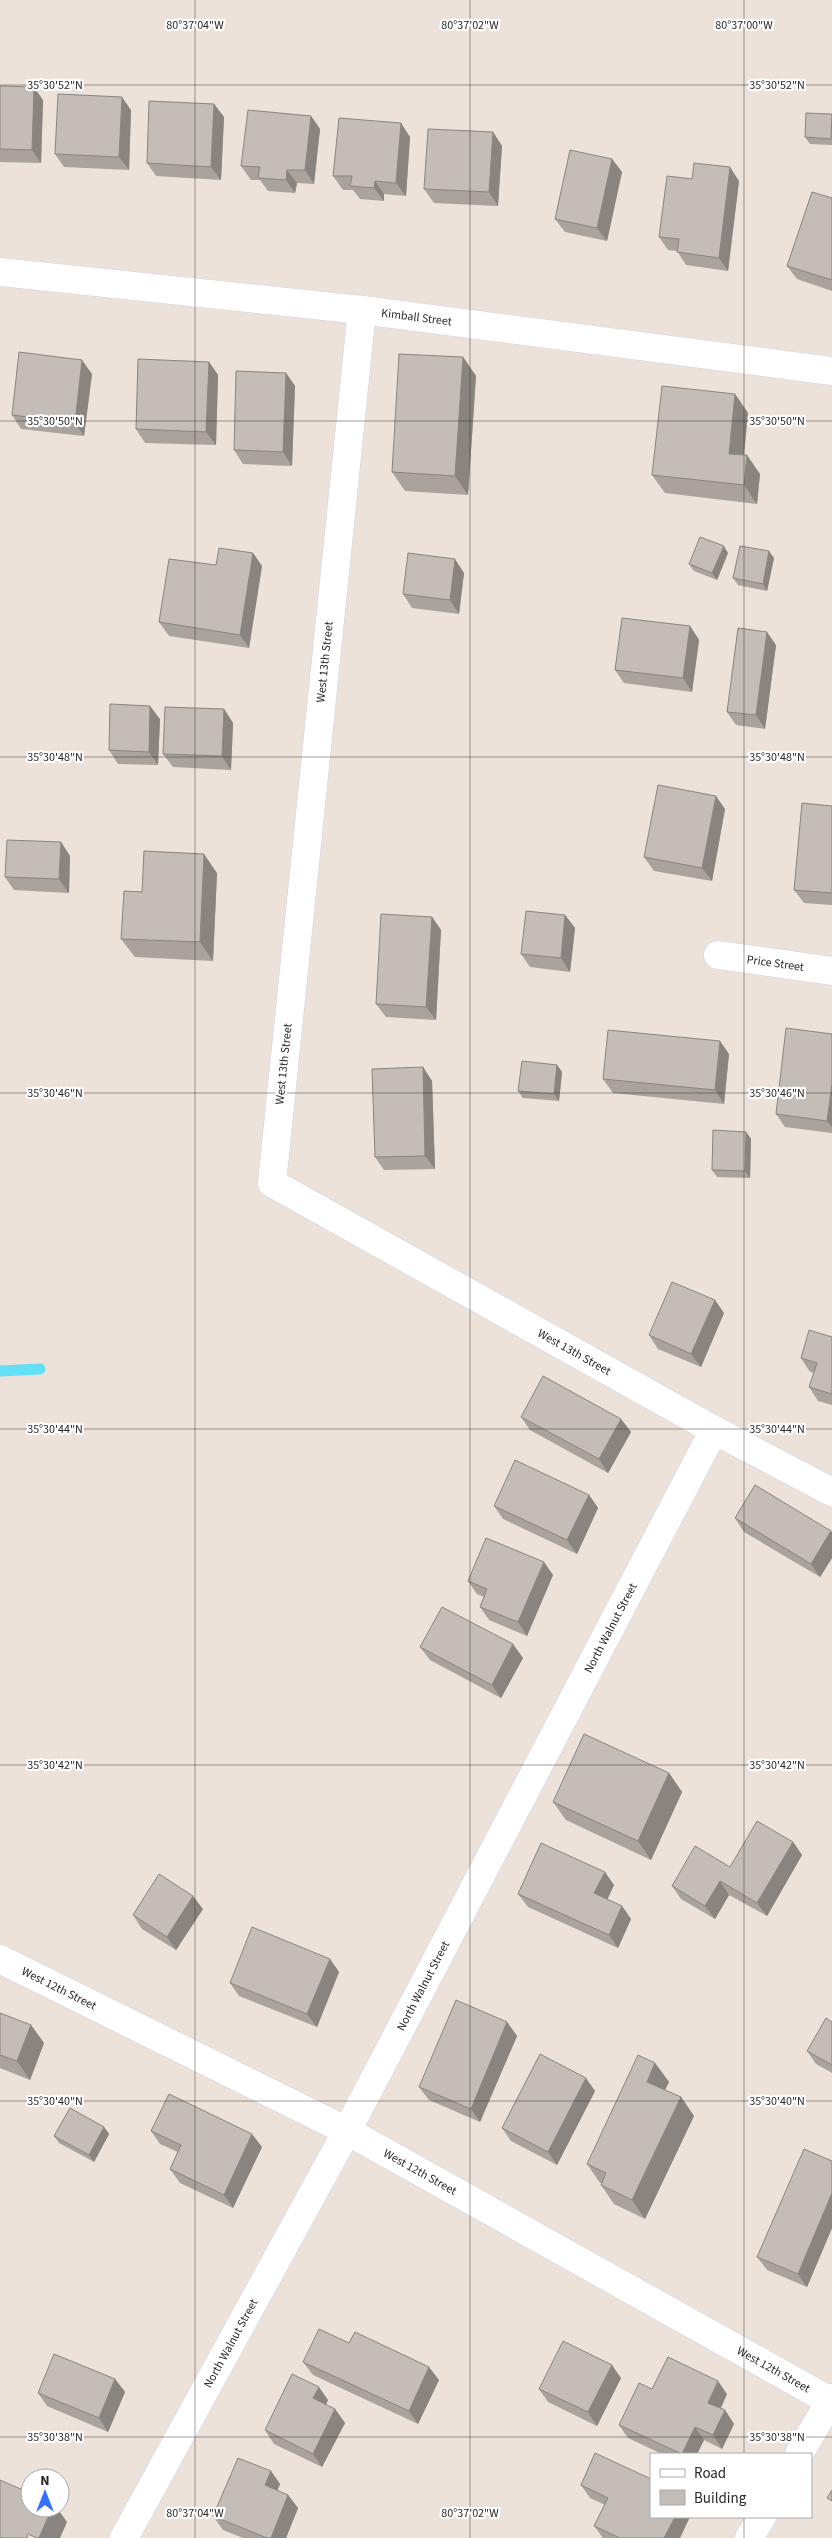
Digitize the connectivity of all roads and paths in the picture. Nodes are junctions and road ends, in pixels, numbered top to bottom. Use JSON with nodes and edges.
{"nodes":[{"id":1,"x":0,"y":272,"type":"edge"},
{"id":2,"x":362,"y":310,"type":"junction"},
{"id":3,"x":832,"y":371,"type":"edge"},
{"id":4,"x":718,"y":955,"type":"dead end"},
{"id":5,"x":832,"y":971,"type":"edge"},
{"id":6,"x":714,"y":1430,"type":"junction"},
{"id":7,"x":832,"y":1492,"type":"edge"},
{"id":8,"x":0,"y":1959,"type":"edge"},
{"id":9,"x":347,"y":2131,"type":"junction"},
{"id":10,"x":831,"y":2400,"type":"edge"},
{"id":11,"x":800,"y":2453,"type":"edge"},
{"id":12,"x":761,"y":2518,"type":"edge"},
{"id":13,"x":124,"y":2538,"type":"edge"},
{"id":14,"x":749,"y":2538,"type":"edge"}],
"edges":[{"from":1,"to":2,"type":"street","name":"Kimball Street"},
{"from":2,"to":3,"type":"street","name":"Kimball Street"},
{"from":2,"to":6,"type":"street","name":"West 13th Street"},
{"from":4,"to":5,"type":"street","name":"Price Street"},
{"from":6,"to":7,"type":"street","name":"West 13th Street"},
{"from":6,"to":9,"type":"street","name":"North Walnut Street"},
{"from":8,"to":9,"type":"street","name":"West 12th Street"},
{"from":9,"to":10,"type":"street","name":"West 12th Street"},
{"from":9,"to":13,"type":"street","name":"North Walnut Street"},
{"from":10,"to":11,"type":"street"},
{"from":12,"to":14,"type":"street"}]}
